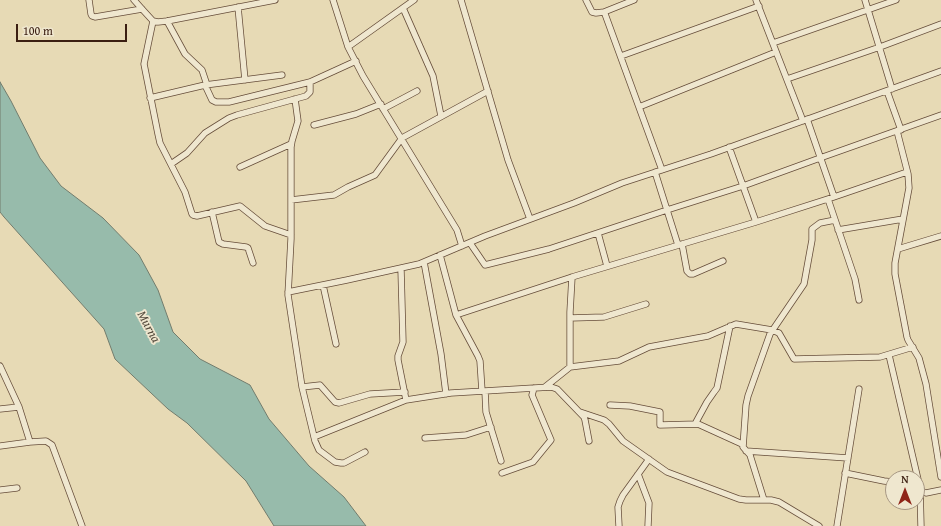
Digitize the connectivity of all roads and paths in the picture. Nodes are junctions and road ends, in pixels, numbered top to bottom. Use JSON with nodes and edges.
{"nodes":[{"id":1,"x":89,"y":0,"type":"edge"},
{"id":2,"x":134,"y":0,"type":"edge"},
{"id":3,"x":275,"y":0,"type":"edge"},
{"id":4,"x":333,"y":0,"type":"edge"},
{"id":5,"x":414,"y":0,"type":"edge"},
{"id":6,"x":461,"y":0,"type":"edge"},
{"id":7,"x":586,"y":0,"type":"edge"},
{"id":8,"x":634,"y":0,"type":"edge"},
{"id":9,"x":865,"y":0,"type":"edge"},
{"id":10,"x":896,"y":0,"type":"edge"},
{"id":11,"x":758,"y":3,"type":"edge"},
{"id":12,"x":238,"y":7,"type":"junction"},
{"id":13,"x":403,"y":8,"type":"junction"},
{"id":14,"x":142,"y":9,"type":"junction"},
{"id":15,"x":868,"y":10,"type":"junction"},
{"id":16,"x":604,"y":12,"type":"junction"},
{"id":17,"x":153,"y":21,"type":"junction"},
{"id":18,"x":167,"y":21,"type":"junction"},
{"id":19,"x":941,"y":24,"type":"edge"},
{"id":20,"x":773,"y":43,"type":"junction"},
{"id":21,"x":348,"y":47,"type":"junction"},
{"id":22,"x":880,"y":47,"type":"junction"},
{"id":23,"x":776,"y":52,"type":"junction"},
{"id":24,"x":621,"y":56,"type":"junction"},
{"id":25,"x":356,"y":61,"type":"junction"},
{"id":26,"x":941,"y":72,"type":"edge"},
{"id":27,"x":282,"y":75,"type":"dead end"},
{"id":28,"x":787,"y":79,"type":"junction"},
{"id":29,"x":245,"y":80,"type":"junction"},
{"id":30,"x":310,"y":82,"type":"junction"},
{"id":31,"x":206,"y":85,"type":"junction"},
{"id":32,"x":890,"y":90,"type":"junction"},
{"id":33,"x":417,"y":91,"type":"dead end"},
{"id":34,"x":488,"y":91,"type":"junction"},
{"id":35,"x":150,"y":98,"type":"junction"},
{"id":36,"x":295,"y":99,"type":"junction"},
{"id":37,"x":382,"y":107,"type":"junction"},
{"id":38,"x":640,"y":108,"type":"junction"},
{"id":39,"x":941,"y":115,"type":"edge"},
{"id":40,"x":441,"y":116,"type":"junction"},
{"id":41,"x":805,"y":120,"type":"junction"},
{"id":42,"x":314,"y":125,"type":"dead end"},
{"id":43,"x":899,"y":130,"type":"junction"},
{"id":44,"x":402,"y":138,"type":"junction"},
{"id":45,"x":291,"y":144,"type":"junction"},
{"id":46,"x":729,"y":148,"type":"junction"},
{"id":47,"x":820,"y":158,"type":"junction"},
{"id":48,"x":171,"y":164,"type":"junction"},
{"id":49,"x":240,"y":167,"type":"dead end"},
{"id":50,"x":662,"y":170,"type":"junction"},
{"id":51,"x":655,"y":172,"type":"junction"},
{"id":52,"x":907,"y":172,"type":"junction"},
{"id":53,"x":743,"y":186,"type":"junction"},
{"id":54,"x":831,"y":198,"type":"junction"},
{"id":55,"x":291,"y":200,"type":"junction"},
{"id":56,"x":667,"y":210,"type":"junction"},
{"id":57,"x":212,"y":212,"type":"junction"},
{"id":58,"x":530,"y":219,"type":"junction"},
{"id":59,"x":903,"y":219,"type":"junction"},
{"id":60,"x":835,"y":220,"type":"junction"},
{"id":61,"x":756,"y":222,"type":"junction"},
{"id":62,"x":838,"y":230,"type":"junction"},
{"id":63,"x":598,"y":233,"type":"junction"},
{"id":64,"x":291,"y":235,"type":"junction"},
{"id":65,"x":941,"y":236,"type":"edge"},
{"id":66,"x":470,"y":242,"type":"junction"},
{"id":67,"x":680,"y":244,"type":"junction"},
{"id":68,"x":462,"y":246,"type":"junction"},
{"id":69,"x":898,"y":249,"type":"junction"},
{"id":70,"x":440,"y":255,"type":"junction"},
{"id":71,"x":723,"y":260,"type":"dead end"},
{"id":72,"x":424,"y":262,"type":"junction"},
{"id":73,"x":252,"y":263,"type":"dead end"},
{"id":74,"x":607,"y":266,"type":"junction"},
{"id":75,"x":401,"y":268,"type":"junction"},
{"id":76,"x":572,"y":277,"type":"junction"},
{"id":77,"x":323,"y":285,"type":"junction"},
{"id":78,"x":288,"y":292,"type":"junction"},
{"id":79,"x":860,"y":300,"type":"dead end"},
{"id":80,"x":646,"y":304,"type":"dead end"},
{"id":81,"x":456,"y":315,"type":"junction"},
{"id":82,"x":570,"y":318,"type":"junction"},
{"id":83,"x":730,"y":326,"type":"junction"},
{"id":84,"x":772,"y":330,"type":"junction"},
{"id":85,"x":336,"y":344,"type":"dead end"},
{"id":86,"x":913,"y":347,"type":"junction"},
{"id":87,"x":889,"y":355,"type":"junction"},
{"id":88,"x":0,"y":366,"type":"edge"},
{"id":89,"x":570,"y":367,"type":"junction"},
{"id":90,"x":302,"y":387,"type":"junction"},
{"id":91,"x":545,"y":387,"type":"junction"},
{"id":92,"x":534,"y":388,"type":"junction"},
{"id":93,"x":859,"y":389,"type":"dead end"},
{"id":94,"x":484,"y":391,"type":"junction"},
{"id":95,"x":405,"y":392,"type":"junction"},
{"id":96,"x":446,"y":394,"type":"junction"},
{"id":97,"x":406,"y":400,"type":"junction"},
{"id":98,"x":610,"y":405,"type":"dead end"},
{"id":99,"x":19,"y":407,"type":"junction"},
{"id":100,"x":0,"y":409,"type":"edge"},
{"id":101,"x":580,"y":412,"type":"junction"},
{"id":102,"x":695,"y":424,"type":"junction"},
{"id":103,"x":491,"y":428,"type":"junction"},
{"id":104,"x":314,"y":437,"type":"junction"},
{"id":105,"x":425,"y":438,"type":"dead end"},
{"id":106,"x":589,"y":440,"type":"dead end"},
{"id":107,"x":30,"y":442,"type":"junction"},
{"id":108,"x":742,"y":444,"type":"junction"},
{"id":109,"x":0,"y":446,"type":"edge"},
{"id":110,"x":746,"y":450,"type":"junction"},
{"id":111,"x":365,"y":452,"type":"dead end"},
{"id":112,"x":848,"y":458,"type":"junction"},
{"id":113,"x":649,"y":460,"type":"junction"},
{"id":114,"x":501,"y":461,"type":"dead end"},
{"id":115,"x":915,"y":470,"type":"edge"},
{"id":116,"x":502,"y":472,"type":"dead end"},
{"id":117,"x":846,"y":473,"type":"junction"},
{"id":118,"x":638,"y":474,"type":"junction"},
{"id":119,"x":941,"y":477,"type":"edge"},
{"id":120,"x":885,"y":481,"type":"edge"},
{"id":121,"x":17,"y":488,"type":"dead end"},
{"id":122,"x":0,"y":490,"type":"edge"},
{"id":123,"x":941,"y":490,"type":"edge"},
{"id":124,"x":925,"y":493,"type":"edge"},
{"id":125,"x":764,"y":500,"type":"junction"},
{"id":126,"x":920,"y":510,"type":"edge"},
{"id":127,"x":82,"y":526,"type":"edge"},
{"id":128,"x":619,"y":526,"type":"edge"},
{"id":129,"x":648,"y":526,"type":"edge"},
{"id":130,"x":819,"y":526,"type":"edge"},
{"id":131,"x":837,"y":526,"type":"edge"},
{"id":132,"x":920,"y":526,"type":"edge"}],
"edges":[{"from":1,"to":14,"type":"street"},
{"from":2,"to":14,"type":"street"},
{"from":3,"to":12,"type":"street"},
{"from":4,"to":21,"type":"street"},
{"from":5,"to":13,"type":"street"},
{"from":6,"to":34,"type":"street"},
{"from":7,"to":16,"type":"street"},
{"from":8,"to":16,"type":"street"},
{"from":9,"to":15,"type":"street"},
{"from":10,"to":15,"type":"street"},
{"from":11,"to":20,"type":"street"},
{"from":11,"to":24,"type":"street"},
{"from":12,"to":18,"type":"street"},
{"from":12,"to":29,"type":"street"},
{"from":13,"to":21,"type":"street"},
{"from":13,"to":40,"type":"street"},
{"from":14,"to":17,"type":"street"},
{"from":15,"to":20,"type":"street"},
{"from":15,"to":22,"type":"street"},
{"from":16,"to":24,"type":"street"},
{"from":17,"to":18,"type":"street"},
{"from":17,"to":35,"type":"street"},
{"from":18,"to":31,"type":"street"},
{"from":19,"to":22,"type":"street"},
{"from":20,"to":23,"type":"street"},
{"from":21,"to":25,"type":"street"},
{"from":22,"to":28,"type":"street"},
{"from":22,"to":32,"type":"street"},
{"from":23,"to":28,"type":"street"},
{"from":23,"to":38,"type":"street"},
{"from":24,"to":38,"type":"street"},
{"from":25,"to":30,"type":"street"},
{"from":25,"to":37,"type":"street"},
{"from":26,"to":32,"type":"street"},
{"from":27,"to":29,"type":"street"},
{"from":28,"to":41,"type":"street"},
{"from":29,"to":31,"type":"street"},
{"from":30,"to":31,"type":"street"},
{"from":30,"to":36,"type":"street"},
{"from":31,"to":35,"type":"street"},
{"from":32,"to":41,"type":"street"},
{"from":32,"to":43,"type":"street"},
{"from":33,"to":37,"type":"street"},
{"from":34,"to":40,"type":"street"},
{"from":34,"to":58,"type":"street"},
{"from":35,"to":48,"type":"street"},
{"from":36,"to":45,"type":"street"},
{"from":36,"to":48,"type":"street"},
{"from":37,"to":42,"type":"street"},
{"from":37,"to":44,"type":"street"},
{"from":38,"to":50,"type":"street"},
{"from":39,"to":43,"type":"street"},
{"from":40,"to":44,"type":"street"},
{"from":41,"to":46,"type":"street"},
{"from":41,"to":47,"type":"street"},
{"from":43,"to":47,"type":"street"},
{"from":43,"to":52,"type":"street"},
{"from":44,"to":55,"type":"street"},
{"from":44,"to":68,"type":"street"},
{"from":45,"to":49,"type":"street"},
{"from":45,"to":55,"type":"street"},
{"from":46,"to":50,"type":"street"},
{"from":46,"to":53,"type":"street"},
{"from":47,"to":53,"type":"street"},
{"from":47,"to":54,"type":"street"},
{"from":48,"to":57,"type":"street"},
{"from":50,"to":51,"type":"street"},
{"from":51,"to":56,"type":"street"},
{"from":51,"to":58,"type":"street"},
{"from":52,"to":54,"type":"street"},
{"from":52,"to":59,"type":"street"},
{"from":53,"to":56,"type":"street"},
{"from":53,"to":61,"type":"street"},
{"from":54,"to":60,"type":"street"},
{"from":54,"to":61,"type":"street"},
{"from":55,"to":64,"type":"street"},
{"from":56,"to":63,"type":"street"},
{"from":56,"to":67,"type":"street"},
{"from":57,"to":64,"type":"street"},
{"from":57,"to":73,"type":"street"},
{"from":58,"to":66,"type":"street"},
{"from":59,"to":62,"type":"street"},
{"from":59,"to":69,"type":"street"},
{"from":60,"to":62,"type":"street"},
{"from":60,"to":84,"type":"street"},
{"from":61,"to":67,"type":"street"},
{"from":62,"to":79,"type":"street"},
{"from":63,"to":66,"type":"street"},
{"from":63,"to":74,"type":"street"},
{"from":64,"to":78,"type":"street"},
{"from":65,"to":69,"type":"street"},
{"from":66,"to":68,"type":"street"},
{"from":67,"to":71,"type":"street"},
{"from":67,"to":74,"type":"street"},
{"from":68,"to":70,"type":"street"},
{"from":69,"to":86,"type":"street"},
{"from":70,"to":72,"type":"street"},
{"from":70,"to":81,"type":"street"},
{"from":72,"to":75,"type":"street"},
{"from":72,"to":96,"type":"street"},
{"from":74,"to":76,"type":"street"},
{"from":75,"to":77,"type":"street"},
{"from":75,"to":95,"type":"street"},
{"from":76,"to":81,"type":"street"},
{"from":76,"to":82,"type":"street"},
{"from":77,"to":78,"type":"street"},
{"from":77,"to":85,"type":"street"},
{"from":78,"to":90,"type":"street"},
{"from":80,"to":82,"type":"street"},
{"from":81,"to":94,"type":"street"},
{"from":82,"to":89,"type":"street"},
{"from":83,"to":84,"type":"street"},
{"from":83,"to":89,"type":"street"},
{"from":83,"to":102,"type":"street"},
{"from":84,"to":87,"type":"street"},
{"from":84,"to":108,"type":"street"},
{"from":86,"to":87,"type":"street"},
{"from":86,"to":119,"type":"street"},
{"from":87,"to":115,"type":"street"},
{"from":88,"to":99,"type":"street"},
{"from":89,"to":91,"type":"street"},
{"from":90,"to":95,"type":"street"},
{"from":90,"to":104,"type":"street"},
{"from":91,"to":92,"type":"street"},
{"from":91,"to":101,"type":"street"},
{"from":92,"to":94,"type":"street"},
{"from":92,"to":116,"type":"street"},
{"from":93,"to":112,"type":"street"},
{"from":94,"to":96,"type":"street"},
{"from":94,"to":103,"type":"street"},
{"from":95,"to":97,"type":"street"},
{"from":96,"to":97,"type":"street"},
{"from":97,"to":104,"type":"street"},
{"from":98,"to":102,"type":"street"},
{"from":99,"to":100,"type":"street"},
{"from":99,"to":107,"type":"street"},
{"from":101,"to":106,"type":"street"},
{"from":101,"to":113,"type":"street"},
{"from":102,"to":108,"type":"street"},
{"from":103,"to":105,"type":"street"},
{"from":103,"to":114,"type":"street"},
{"from":104,"to":111,"type":"street"},
{"from":107,"to":109,"type":"street"},
{"from":107,"to":127,"type":"street"},
{"from":108,"to":110,"type":"street"},
{"from":110,"to":112,"type":"street"},
{"from":110,"to":125,"type":"street"},
{"from":112,"to":117,"type":"street"},
{"from":113,"to":118,"type":"street"},
{"from":113,"to":125,"type":"street"},
{"from":117,"to":120,"type":"street"},
{"from":117,"to":131,"type":"street"},
{"from":118,"to":128,"type":"street"},
{"from":118,"to":129,"type":"street"},
{"from":121,"to":122,"type":"street"},
{"from":123,"to":124,"type":"street"},
{"from":125,"to":130,"type":"street"},
{"from":126,"to":132,"type":"street"}]}
